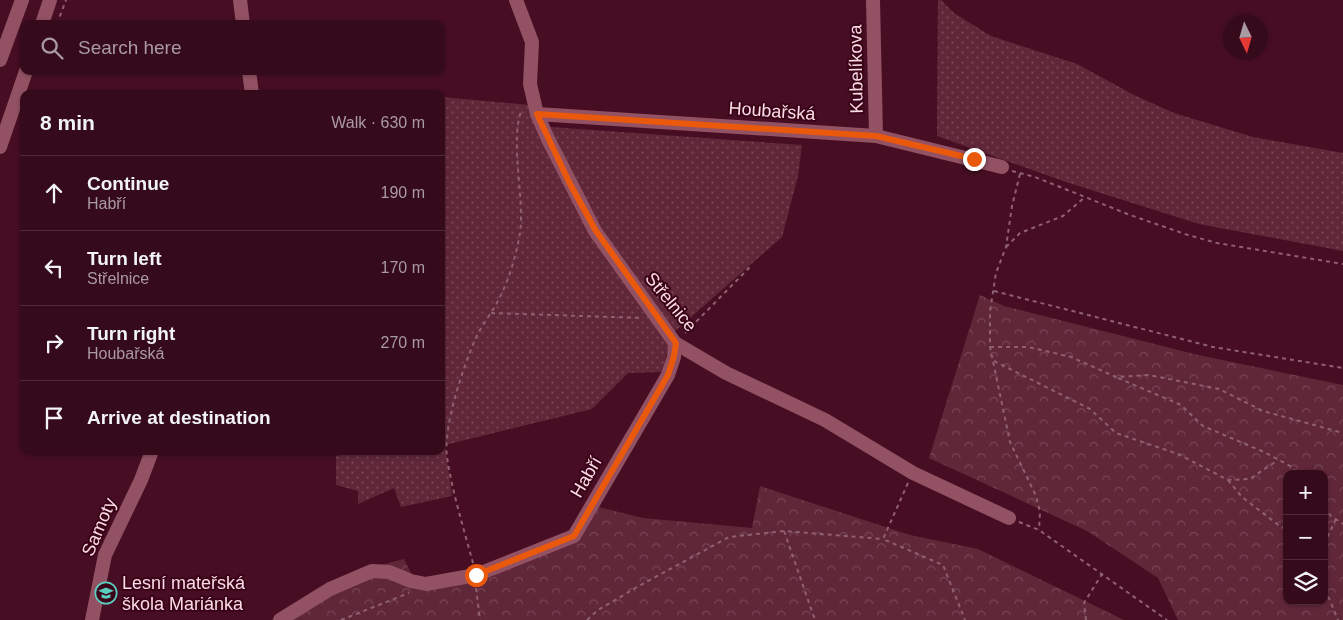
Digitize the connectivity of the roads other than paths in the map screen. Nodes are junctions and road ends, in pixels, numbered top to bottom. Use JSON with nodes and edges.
{"nodes":[{"id":1,"x":22,"y":0,"type":"edge"},
{"id":2,"x":50,"y":0,"type":"edge"},
{"id":3,"x":240,"y":0,"type":"edge"},
{"id":4,"x":516,"y":0,"type":"edge"},
{"id":5,"x":874,"y":0,"type":"edge"},
{"id":6,"x":43,"y":20,"type":"edge"},
{"id":7,"x":242,"y":20,"type":"edge"},
{"id":8,"x":0,"y":60,"type":"edge"},
{"id":9,"x":25,"y":75,"type":"edge"},
{"id":10,"x":250,"y":75,"type":"edge"},
{"id":11,"x":251,"y":90,"type":"edge"},
{"id":12,"x":537,"y":114,"type":"junction"},
{"id":13,"x":876,"y":136,"type":"junction"},
{"id":14,"x":1,"y":145,"type":"edge"},
{"id":15,"x":1002,"y":167,"type":"road end"},
{"id":16,"x":676,"y":343,"type":"junction"},
{"id":17,"x":150,"y":455,"type":"edge"},
{"id":18,"x":1009,"y":518,"type":"road end"},
{"id":19,"x":92,"y":620,"type":"edge"},
{"id":20,"x":280,"y":620,"type":"edge"}],
"edges":[{"from":1,"to":8,"type":"street"},
{"from":2,"to":6,"type":"street"},
{"from":3,"to":7,"type":"street"},
{"from":4,"to":12,"type":"street","name":"Střelnice"},
{"from":5,"to":13,"type":"street","name":"Kubelíkova"},
{"from":9,"to":14,"type":"street"},
{"from":10,"to":11,"type":"street"},
{"from":12,"to":13,"type":"street","name":"Houbařská"},
{"from":12,"to":16,"type":"street","name":"Střelnice"},
{"from":13,"to":15,"type":"street","name":"Houbařská"},
{"from":16,"to":18,"type":"street","name":"Střelnice"},
{"from":16,"to":20,"type":"street","name":"Habří"},
{"from":17,"to":19,"type":"street","name":"Samoty"}]}
